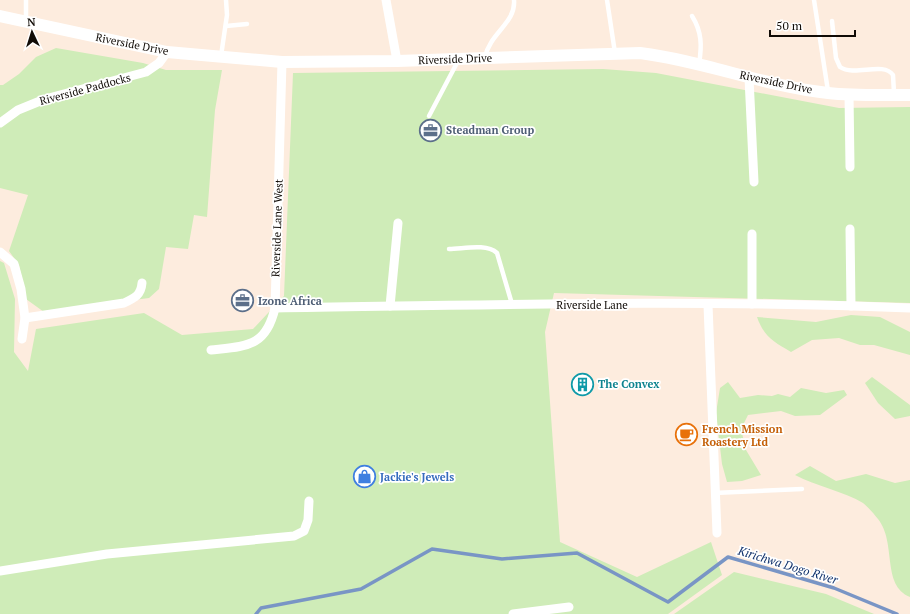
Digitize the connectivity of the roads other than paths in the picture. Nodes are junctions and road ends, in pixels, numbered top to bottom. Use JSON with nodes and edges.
{"nodes":[{"id":1,"x":26,"y":0,"type":"edge"},
{"id":2,"x":226,"y":0,"type":"edge"},
{"id":3,"x":386,"y":0,"type":"edge"},
{"id":4,"x":514,"y":0,"type":"edge"},
{"id":5,"x":607,"y":0,"type":"edge"},
{"id":6,"x":814,"y":0,"type":"edge"},
{"id":7,"x":0,"y":16,"type":"edge"},
{"id":8,"x":692,"y":16,"type":"dead end"},
{"id":9,"x":832,"y":21,"type":"dead end"},
{"id":10,"x":26,"y":22,"type":"junction"},
{"id":11,"x":248,"y":24,"type":"dead end"},
{"id":12,"x":226,"y":26,"type":"junction"},
{"id":13,"x":166,"y":52,"type":"junction"},
{"id":14,"x":615,"y":53,"type":"junction"},
{"id":15,"x":221,"y":58,"type":"junction"},
{"id":16,"x":485,"y":58,"type":"junction"},
{"id":17,"x":459,"y":59,"type":"junction"},
{"id":18,"x":397,"y":61,"type":"junction"},
{"id":19,"x":282,"y":62,"type":"junction"},
{"id":20,"x":699,"y":64,"type":"junction"},
{"id":21,"x":748,"y":78,"type":"junction"},
{"id":22,"x":828,"y":93,"type":"junction"},
{"id":23,"x":850,"y":94,"type":"junction"},
{"id":24,"x":910,"y":94,"type":"edge"},
{"id":25,"x":894,"y":95,"type":"junction"},
{"id":26,"x":429,"y":116,"type":"dead end"},
{"id":27,"x":0,"y":123,"type":"edge"},
{"id":28,"x":850,"y":167,"type":"dead end"},
{"id":29,"x":754,"y":182,"type":"dead end"},
{"id":30,"x":398,"y":223,"type":"dead end"},
{"id":31,"x":850,"y":229,"type":"dead end"},
{"id":32,"x":752,"y":234,"type":"dead end"},
{"id":33,"x":449,"y":249,"type":"dead end"},
{"id":34,"x":0,"y":252,"type":"edge"},
{"id":35,"x":142,"y":283,"type":"dead end"},
{"id":36,"x":512,"y":304,"type":"junction"},
{"id":37,"x":752,"y":304,"type":"junction"},
{"id":38,"x":708,"y":305,"type":"junction"},
{"id":39,"x":390,"y":306,"type":"junction"},
{"id":40,"x":851,"y":306,"type":"junction"},
{"id":41,"x":275,"y":308,"type":"junction"},
{"id":42,"x":910,"y":308,"type":"edge"},
{"id":43,"x":26,"y":318,"type":"junction"},
{"id":44,"x":22,"y":339,"type":"dead end"},
{"id":45,"x":211,"y":350,"type":"dead end"},
{"id":46,"x":802,"y":489,"type":"dead end"},
{"id":47,"x":714,"y":493,"type":"junction"},
{"id":48,"x":309,"y":501,"type":"dead end"},
{"id":49,"x":716,"y":534,"type":"dead end"},
{"id":50,"x":0,"y":571,"type":"edge"},
{"id":51,"x":569,"y":607,"type":"dead end"},
{"id":52,"x":513,"y":614,"type":"edge"}],
"edges":[{"from":1,"to":10,"type":"lane"},
{"from":2,"to":12,"type":"lane"},
{"from":3,"to":18,"type":"street"},
{"from":4,"to":16,"type":"lane"},
{"from":5,"to":14,"type":"lane"},
{"from":6,"to":22,"type":"lane"},
{"from":7,"to":10,"type":"street","name":"Riverside Drive"},
{"from":8,"to":20,"type":"lane"},
{"from":9,"to":25,"type":"lane"},
{"from":10,"to":13,"type":"street","name":"Riverside Drive"},
{"from":11,"to":12,"type":"lane"},
{"from":12,"to":15,"type":"lane"},
{"from":13,"to":15,"type":"street","name":"Riverside Drive"},
{"from":13,"to":27,"type":"street","name":"Riverside Paddocks"},
{"from":14,"to":16,"type":"street","name":"Riverside Drive"},
{"from":14,"to":20,"type":"street","name":"Riverside Drive"},
{"from":15,"to":19,"type":"street","name":"Riverside Drive"},
{"from":16,"to":17,"type":"street","name":"Riverside Drive"},
{"from":17,"to":18,"type":"street","name":"Riverside Drive"},
{"from":17,"to":26,"type":"lane"},
{"from":18,"to":19,"type":"street","name":"Riverside Drive"},
{"from":19,"to":41,"type":"street","name":"Riverside Lane West"},
{"from":20,"to":21,"type":"street","name":"Riverside Drive"},
{"from":21,"to":22,"type":"street","name":"Riverside Drive"},
{"from":21,"to":29,"type":"street"},
{"from":22,"to":23,"type":"street","name":"Riverside Drive"},
{"from":23,"to":25,"type":"street","name":"Riverside Drive"},
{"from":23,"to":28,"type":"street"},
{"from":24,"to":25,"type":"street","name":"Riverside Drive"},
{"from":30,"to":39,"type":"street"},
{"from":31,"to":40,"type":"street"},
{"from":32,"to":37,"type":"street"},
{"from":33,"to":36,"type":"lane"},
{"from":34,"to":43,"type":"street"},
{"from":35,"to":43,"type":"street"},
{"from":36,"to":38,"type":"street","name":"Riverside Lane"},
{"from":36,"to":39,"type":"street","name":"Riverside Lane"},
{"from":37,"to":38,"type":"street","name":"Riverside Lane"},
{"from":37,"to":40,"type":"street","name":"Riverside Lane"},
{"from":38,"to":47,"type":"street"},
{"from":39,"to":41,"type":"street","name":"Riverside Lane"},
{"from":40,"to":42,"type":"street","name":"Riverside Lane"},
{"from":41,"to":45,"type":"street","name":"Riverside Lane West"},
{"from":43,"to":44,"type":"street"},
{"from":46,"to":47,"type":"lane"},
{"from":47,"to":49,"type":"street"},
{"from":48,"to":50,"type":"street"},
{"from":51,"to":52,"type":"street"}]}
